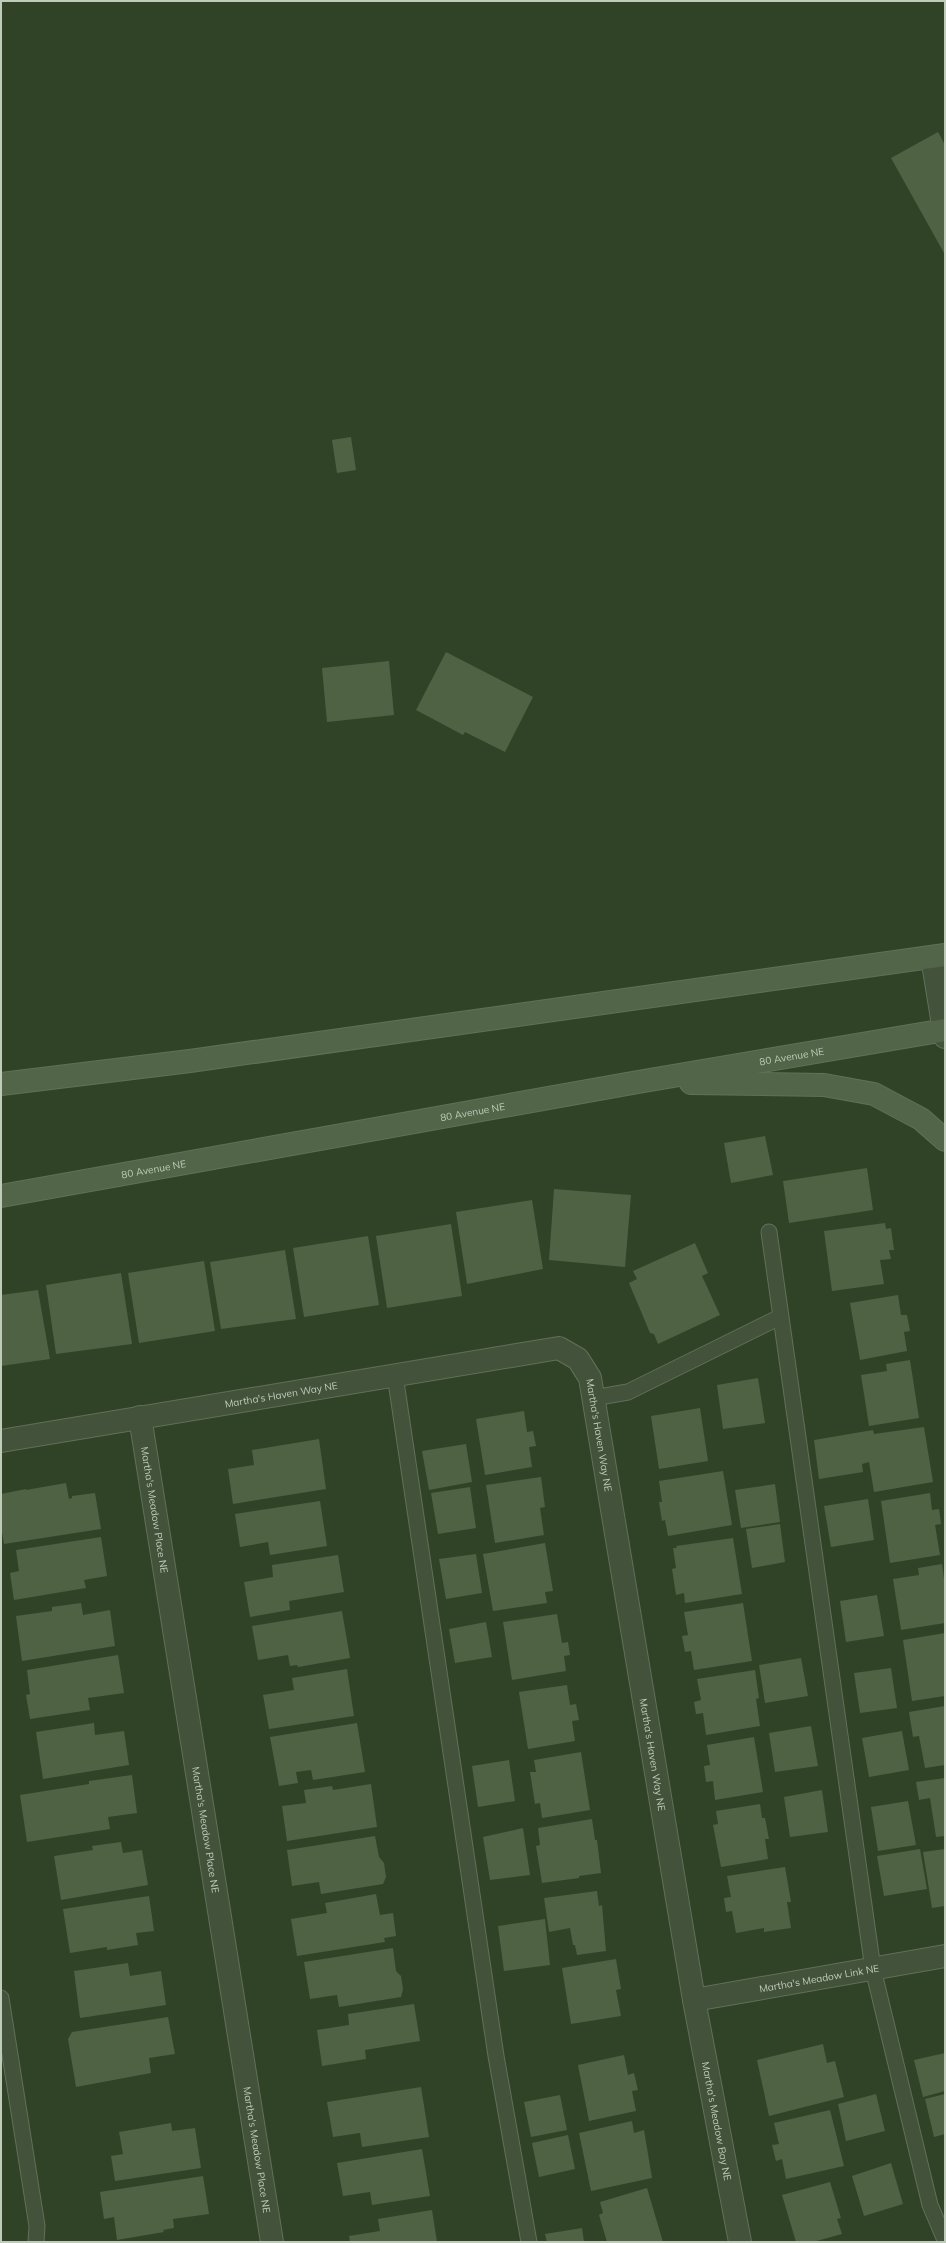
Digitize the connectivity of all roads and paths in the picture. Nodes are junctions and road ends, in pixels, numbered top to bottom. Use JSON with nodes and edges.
{"nodes":[{"id":1,"x":939,"y":956,"type":"edge"},
{"id":2,"x":945,"y":1032,"type":"edge"},
{"id":3,"x":638,"y":1082,"type":"junction"},
{"id":4,"x":1,"y":1084,"type":"edge"},
{"id":5,"x":945,"y":1140,"type":"edge"},
{"id":6,"x":1,"y":1196,"type":"edge"},
{"id":7,"x":770,"y":1232,"type":"dead end"},
{"id":8,"x":780,"y":1317,"type":"junction"},
{"id":9,"x":395,"y":1375,"type":"junction"},
{"id":10,"x":593,"y":1398,"type":"junction"},
{"id":11,"x":140,"y":1417,"type":"junction"},
{"id":12,"x":1,"y":1440,"type":"edge"},
{"id":13,"x":945,"y":1956,"type":"edge"},
{"id":14,"x":873,"y":1969,"type":"junction"},
{"id":15,"x":1,"y":1998,"type":"edge"},
{"id":16,"x":694,"y":2000,"type":"junction"},
{"id":17,"x":945,"y":2240,"type":"edge"},
{"id":18,"x":36,"y":2242,"type":"edge"},
{"id":19,"x":272,"y":2242,"type":"edge"},
{"id":20,"x":529,"y":2242,"type":"edge"},
{"id":21,"x":740,"y":2242,"type":"edge"}],
"edges":[{"from":1,"to":2,"type":"street"},
{"from":1,"to":4,"type":"main road"},
{"from":2,"to":3,"type":"main road","name":"80 Avenue NE"},
{"from":3,"to":5,"type":"main road"},
{"from":3,"to":6,"type":"main road","name":"80 Avenue NE"},
{"from":7,"to":8,"type":"lane"},
{"from":8,"to":10,"type":"lane"},
{"from":8,"to":14,"type":"lane"},
{"from":9,"to":10,"type":"street","name":"Martha's Haven Way NE"},
{"from":9,"to":11,"type":"street","name":"Martha's Haven Way NE"},
{"from":9,"to":20,"type":"lane"},
{"from":10,"to":16,"type":"street","name":"Martha's Haven Way NE"},
{"from":11,"to":12,"type":"street","name":"Martha's Haven Way NE"},
{"from":11,"to":19,"type":"street","name":"Martha's Meadow Place NE"},
{"from":13,"to":14,"type":"street","name":"Martha's Meadow Link NE"},
{"from":14,"to":16,"type":"street","name":"Martha's Meadow Link NE"},
{"from":14,"to":17,"type":"lane"},
{"from":15,"to":18,"type":"lane"},
{"from":16,"to":21,"type":"street","name":"Martha's Meadow Bay NE"}]}
